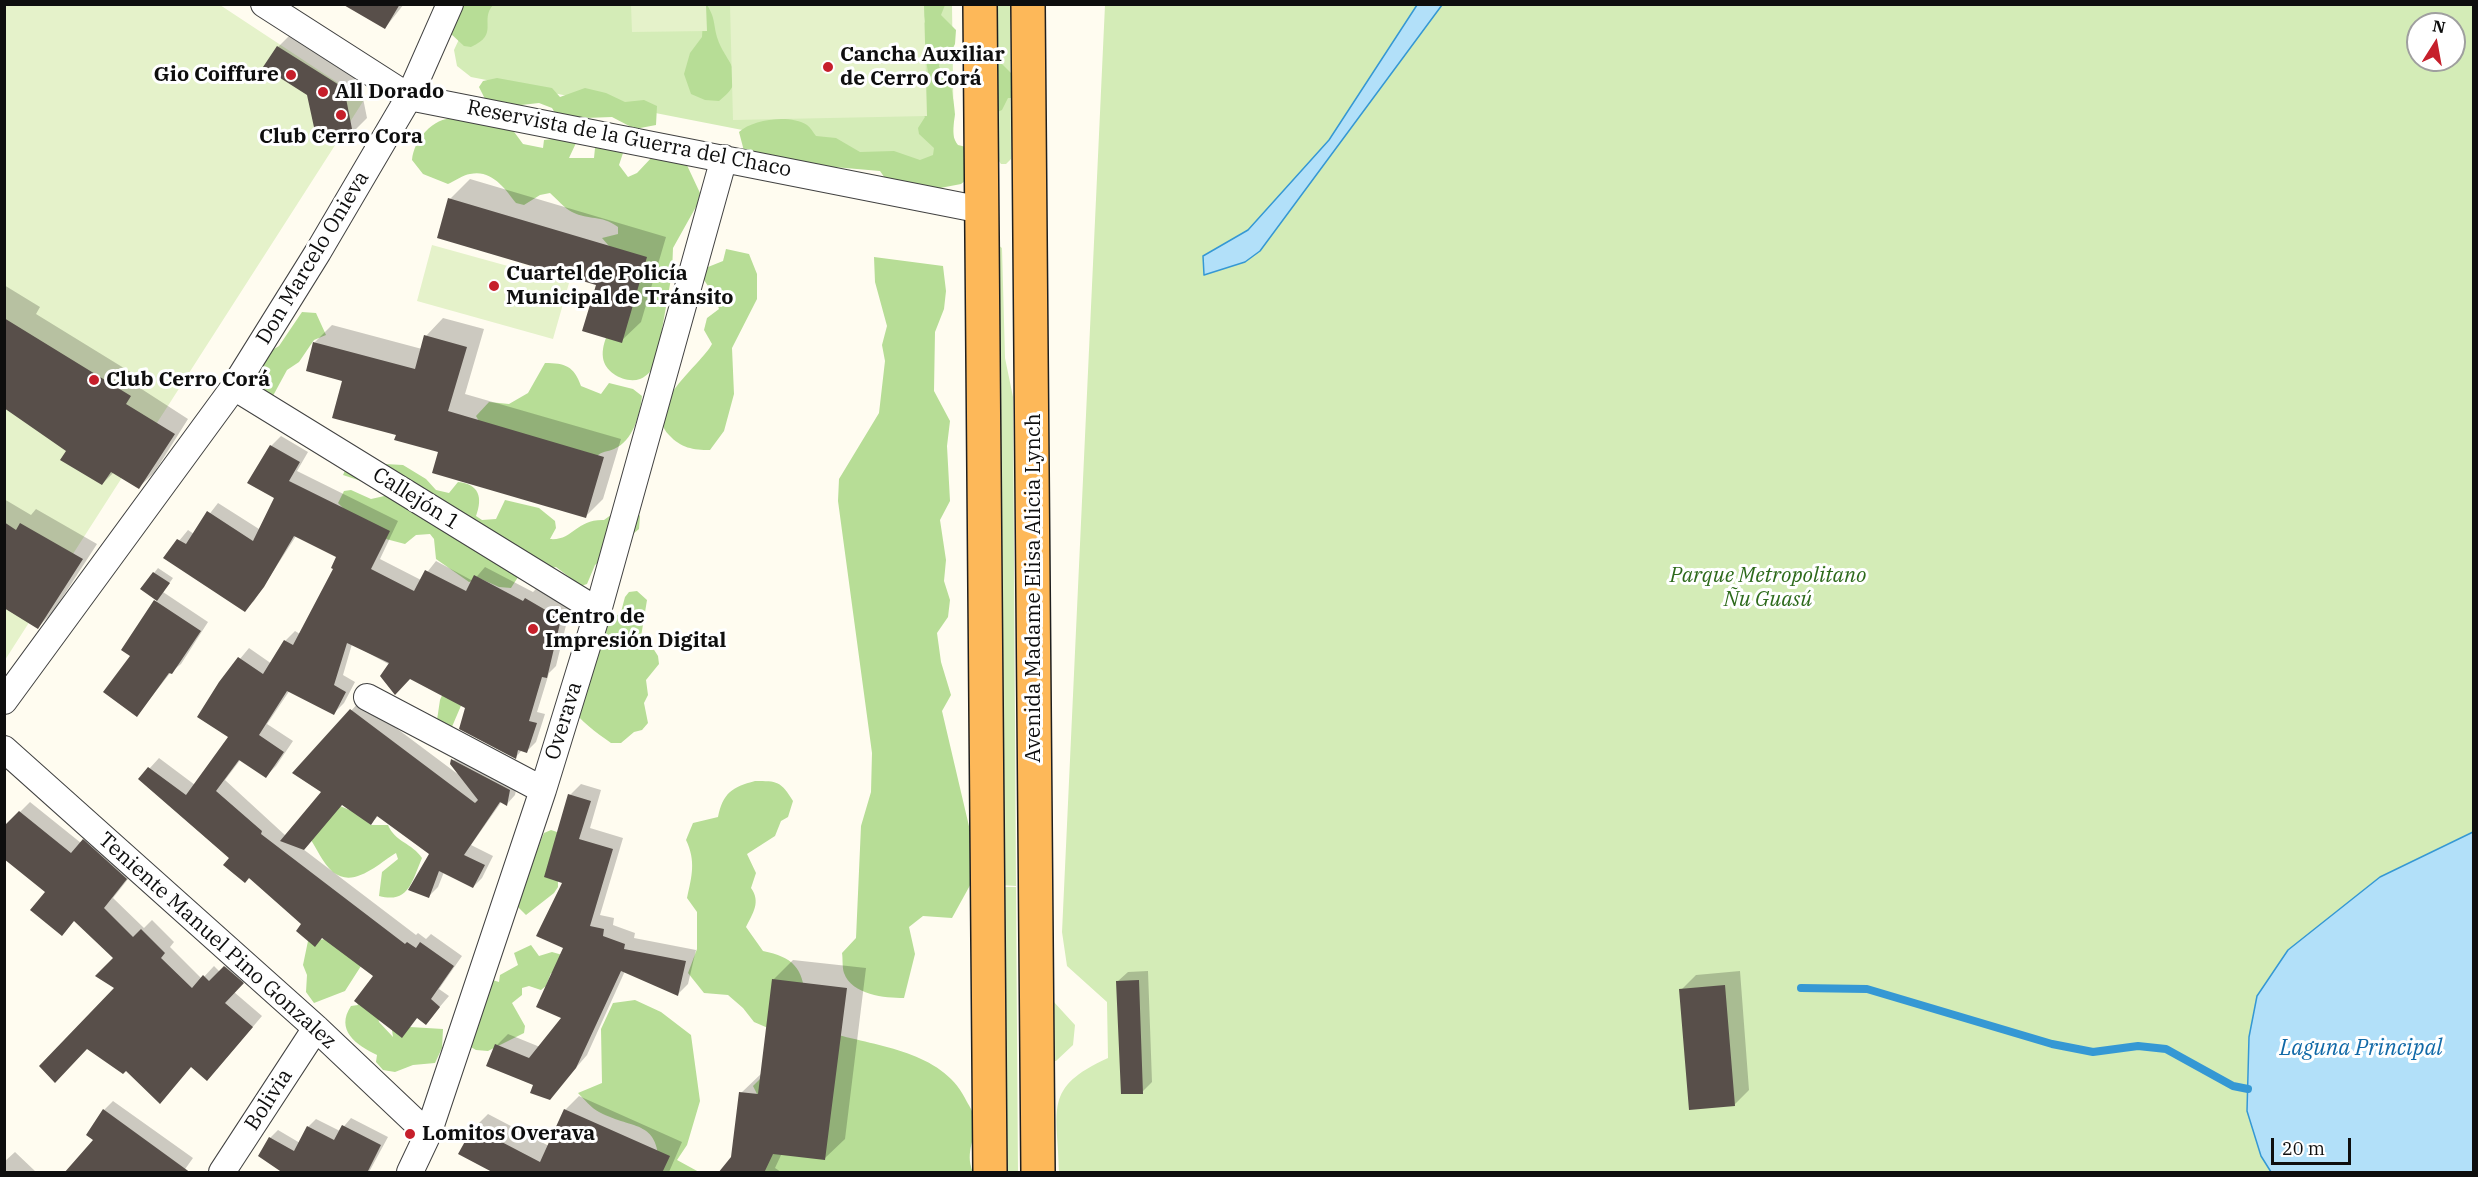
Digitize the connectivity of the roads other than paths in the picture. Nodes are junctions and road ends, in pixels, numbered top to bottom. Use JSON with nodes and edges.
{"nodes":[{"id":1,"x":264,"y":4,"type":"edge"},
{"id":2,"x":450,"y":4,"type":"edge"},
{"id":3,"x":980,"y":4,"type":"edge"},
{"id":4,"x":1028,"y":4,"type":"edge"},
{"id":5,"x":409,"y":97,"type":"junction"},
{"id":6,"x":724,"y":158,"type":"junction"},
{"id":7,"x":1008,"y":211,"type":"junction"},
{"id":8,"x":234,"y":387,"type":"junction"},
{"id":9,"x":598,"y":611,"type":"junction"},
{"id":10,"x":367,"y":697,"type":"dead end"},
{"id":11,"x":4,"y":702,"type":"edge"},
{"id":12,"x":4,"y":749,"type":"edge"},
{"id":13,"x":543,"y":790,"type":"junction"},
{"id":14,"x":316,"y":1028,"type":"junction"},
{"id":15,"x":428,"y":1134,"type":"junction"},
{"id":16,"x":222,"y":1173,"type":"edge"},
{"id":17,"x":410,"y":1173,"type":"edge"},
{"id":18,"x":990,"y":1173,"type":"edge"},
{"id":19,"x":1038,"y":1173,"type":"edge"}],
"edges":[{"from":1,"to":5,"type":"street","name":"Reservista de la Guerra del Chaco"},
{"from":2,"to":5,"type":"street","name":"Don Marcelo Onieva"},
{"from":3,"to":7,"type":"highway","name":"Avenida Madame Elisa Alicia Lynch"},
{"from":4,"to":7,"type":"highway","name":"Avenida Madame Elisa Alicia Lynch"},
{"from":5,"to":6,"type":"street","name":"Reservista de la Guerra del Chaco"},
{"from":5,"to":8,"type":"street","name":"Don Marcelo Onieva"},
{"from":6,"to":7,"type":"street","name":"Reservista de la Guerra del Chaco"},
{"from":6,"to":9,"type":"street","name":"Overava"},
{"from":7,"to":18,"type":"highway","name":"Avenida Madame Elisa Alicia Lynch"},
{"from":7,"to":19,"type":"highway","name":"Avenida Madame Elisa Alicia Lynch"},
{"from":8,"to":9,"type":"street","name":"Callejón 1"},
{"from":8,"to":11,"type":"street","name":"Don Marcelo Onieva"},
{"from":9,"to":13,"type":"street","name":"Overava"},
{"from":10,"to":13,"type":"street"},
{"from":12,"to":14,"type":"street","name":"Teniente Manuel Pino Gonzalez"},
{"from":13,"to":15,"type":"street","name":"Overava"},
{"from":14,"to":15,"type":"street","name":"Teniente Manuel Pino Gonzalez"},
{"from":14,"to":16,"type":"street","name":"Bolivia"},
{"from":15,"to":17,"type":"street","name":"Overava"}]}
